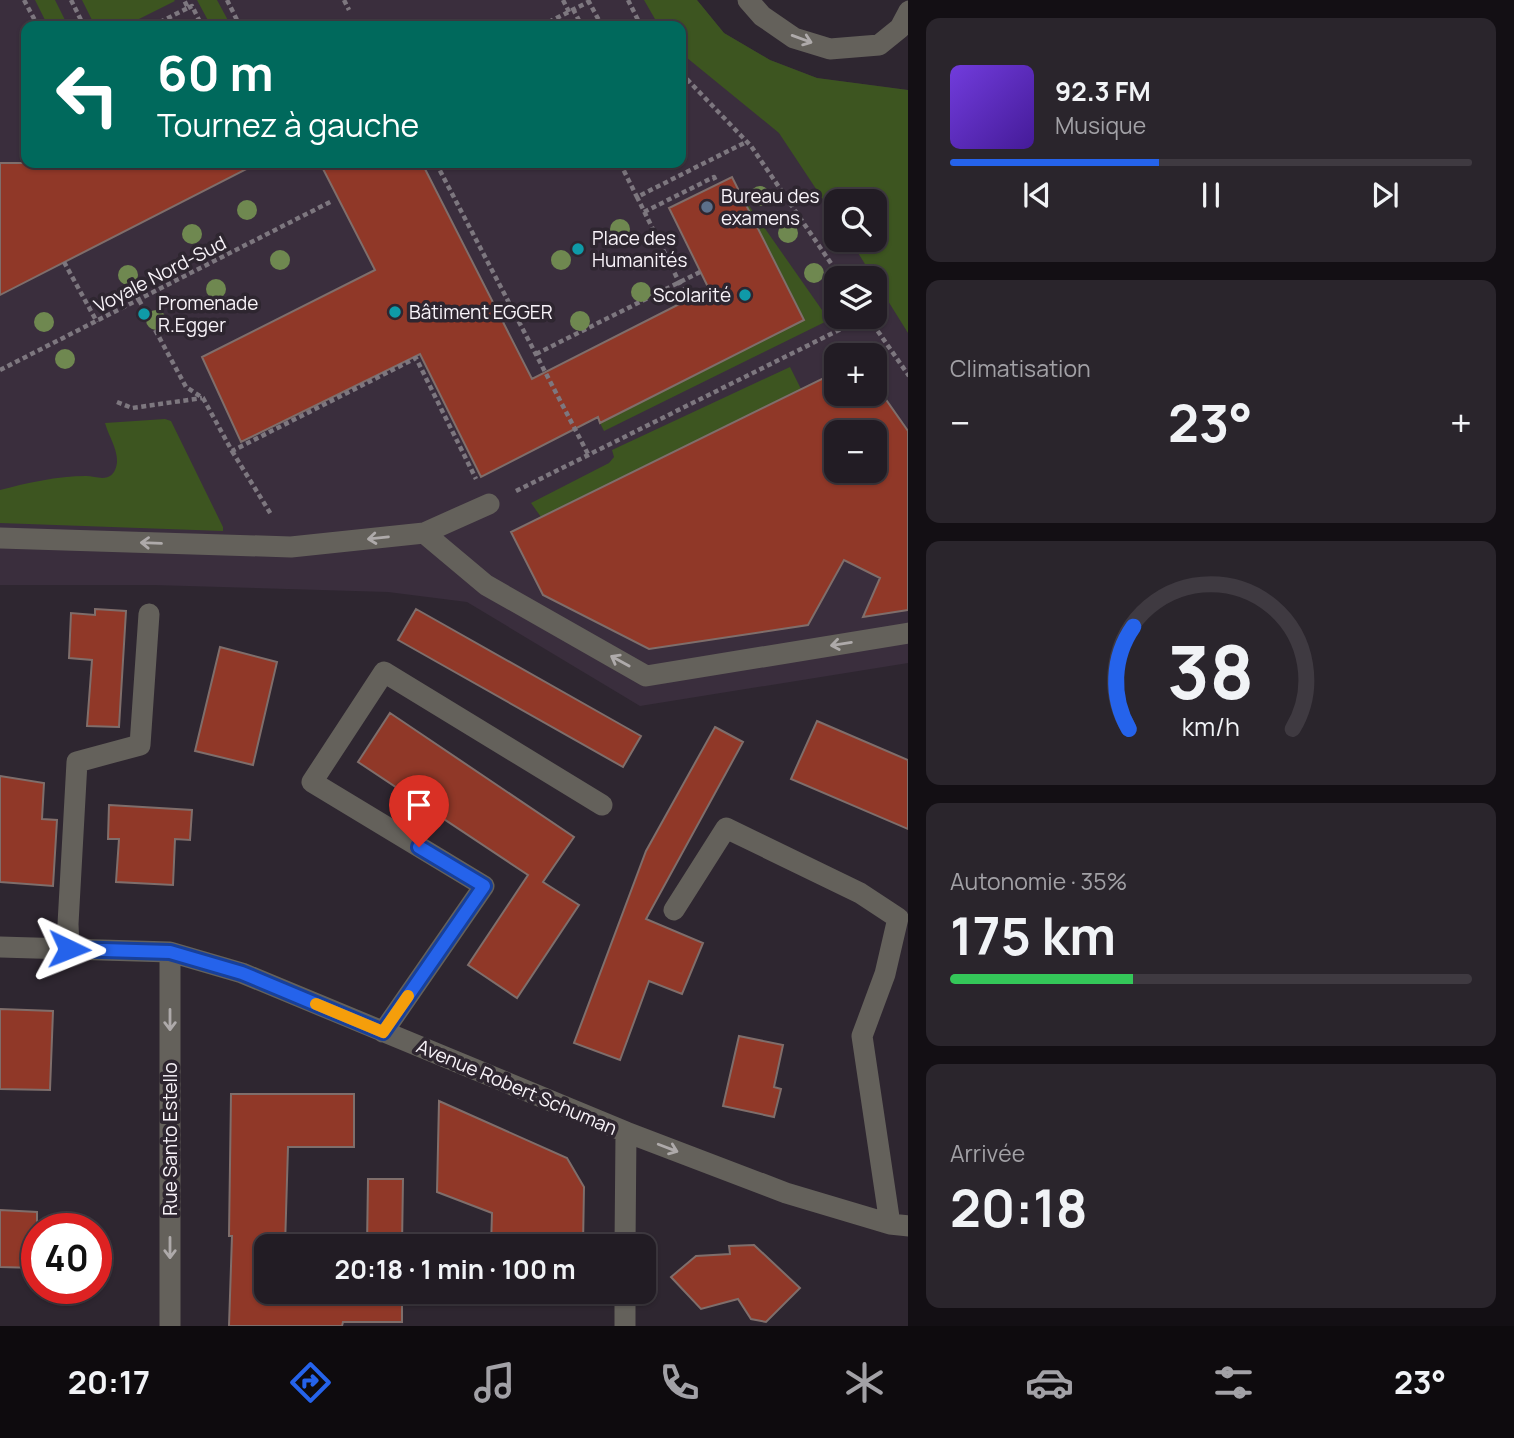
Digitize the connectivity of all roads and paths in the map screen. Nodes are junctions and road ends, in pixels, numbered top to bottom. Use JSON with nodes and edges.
{"nodes":[{"id":1,"x":24,"y":0,"type":"edge"},
{"id":2,"x":71,"y":0,"type":"edge"},
{"id":3,"x":184,"y":0,"type":"edge"},
{"id":4,"x":227,"y":0,"type":"edge"},
{"id":5,"x":344,"y":0,"type":"edge"},
{"id":6,"x":563,"y":0,"type":"edge"},
{"id":7,"x":628,"y":0,"type":"edge"},
{"id":8,"x":748,"y":0,"type":"edge"},
{"id":9,"x":590,"y":1,"type":"edge"},
{"id":10,"x":188,"y":8,"type":"junction"},
{"id":11,"x":349,"y":10,"type":"dead end"},
{"id":12,"x":571,"y":11,"type":"junction"},
{"id":13,"x":908,"y":11,"type":"edge"},
{"id":14,"x":35,"y":21,"type":"edge"},
{"id":15,"x":81,"y":21,"type":"edge"},
{"id":16,"x":162,"y":21,"type":"edge"},
{"id":17,"x":200,"y":21,"type":"edge"},
{"id":18,"x":238,"y":21,"type":"edge"},
{"id":19,"x":555,"y":21,"type":"edge"},
{"id":20,"x":578,"y":21,"type":"edge"},
{"id":21,"x":600,"y":21,"type":"edge"},
{"id":22,"x":638,"y":21,"type":"edge"},
{"id":23,"x":686,"y":78,"type":"edge"},
{"id":24,"x":746,"y":142,"type":"junction"},
{"id":25,"x":439,"y":168,"type":"edge"},
{"id":26,"x":622,"y":168,"type":"edge"},
{"id":27,"x":718,"y":183,"type":"dead end"},
{"id":28,"x":637,"y":197,"type":"junction"},
{"id":29,"x":332,"y":201,"type":"dead end"},
{"id":30,"x":644,"y":212,"type":"junction"},
{"id":31,"x":64,"y":262,"type":"dead end"},
{"id":32,"x":833,"y":266,"type":"edge"},
{"id":33,"x":700,"y":272,"type":"dead end"},
{"id":34,"x":680,"y":282,"type":"junction"},
{"id":35,"x":139,"y":300,"type":"junction"},
{"id":36,"x":688,"y":300,"type":"dead end"},
{"id":37,"x":97,"y":323,"type":"junction"},
{"id":38,"x":842,"y":329,"type":"edge"},
{"id":39,"x":875,"y":329,"type":"edge"},
{"id":40,"x":536,"y":354,"type":"junction"},
{"id":41,"x":0,"y":370,"type":"edge"},
{"id":42,"x":908,"y":376,"type":"edge"},
{"id":43,"x":203,"y":398,"type":"junction"},
{"id":44,"x":117,"y":402,"type":"dead end"},
{"id":45,"x":232,"y":451,"type":"junction"},
{"id":46,"x":588,"y":454,"type":"junction"},
{"id":47,"x":489,"y":504,"type":"junction"},
{"id":48,"x":424,"y":533,"type":"junction"},
{"id":49,"x":0,"y":538,"type":"edge"},
{"id":50,"x":291,"y":547,"type":"junction"},
{"id":51,"x":149,"y":614,"type":"dead end"},
{"id":52,"x":908,"y":633,"type":"edge"},
{"id":53,"x":602,"y":805,"type":"dead end"},
{"id":54,"x":674,"y":910,"type":"dead end"},
{"id":55,"x":0,"y":947,"type":"edge"},
{"id":56,"x":69,"y":949,"type":"junction"},
{"id":57,"x":170,"y":952,"type":"junction"},
{"id":58,"x":383,"y":1032,"type":"junction"},
{"id":59,"x":626,"y":1132,"type":"junction"},
{"id":60,"x":899,"y":1225,"type":"edge"},
{"id":61,"x":625,"y":1234,"type":"edge"},
{"id":62,"x":625,"y":1304,"type":"edge"},
{"id":63,"x":170,"y":1326,"type":"edge"},
{"id":64,"x":625,"y":1326,"type":"edge"}],
"edges":[{"from":1,"to":14,"type":"path"},
{"from":2,"to":15,"type":"path"},
{"from":3,"to":10,"type":"path"},
{"from":4,"to":18,"type":"path"},
{"from":5,"to":11,"type":"path"},
{"from":6,"to":12,"type":"path"},
{"from":7,"to":22,"type":"path"},
{"from":8,"to":13,"type":"street","one_way":true},
{"from":9,"to":12,"type":"path"},
{"from":9,"to":21,"type":"path"},
{"from":10,"to":16,"type":"path"},
{"from":10,"to":17,"type":"path"},
{"from":12,"to":19,"type":"path"},
{"from":12,"to":20,"type":"path"},
{"from":23,"to":24,"type":"path"},
{"from":24,"to":28,"type":"path"},
{"from":24,"to":32,"type":"path"},
{"from":25,"to":40,"type":"path"},
{"from":26,"to":28,"type":"path"},
{"from":27,"to":30,"type":"path"},
{"from":28,"to":30,"type":"path"},
{"from":29,"to":35,"type":"path","name":"Voyale Nord-Sud"},
{"from":30,"to":34,"type":"path"},
{"from":31,"to":37,"type":"path"},
{"from":33,"to":34,"type":"path"},
{"from":34,"to":36,"type":"path"},
{"from":34,"to":40,"type":"path"},
{"from":35,"to":37,"type":"path","name":"Voyale Nord-Sud"},
{"from":35,"to":43,"type":"path"},
{"from":37,"to":41,"type":"path","name":"Voyale Nord-Sud"},
{"from":38,"to":46,"type":"path"},
{"from":39,"to":42,"type":"path"},
{"from":40,"to":46,"type":"path"},
{"from":43,"to":44,"type":"path"},
{"from":43,"to":45,"type":"path"},
{"from":45,"to":47,"type":"path"},
{"from":45,"to":50,"type":"path"},
{"from":46,"to":47,"type":"path"},
{"from":47,"to":48,"type":"street"},
{"from":48,"to":50,"type":"street","one_way":true},
{"from":52,"to":48,"type":"street","one_way":true},
{"from":50,"to":49,"type":"street","one_way":true},
{"from":51,"to":56,"type":"street"},
{"from":53,"to":58,"type":"street"},
{"from":54,"to":60,"type":"street"},
{"from":55,"to":56,"type":"street","name":"Avenue Robert Schuman"},
{"from":56,"to":57,"type":"street","name":"Avenue Robert Schuman"},
{"from":57,"to":58,"type":"street","name":"Avenue Robert Schuman"},
{"from":57,"to":63,"type":"street","name":"Rue Santo Estello","one_way":true},
{"from":58,"to":59,"type":"street","name":"Avenue Robert Schuman"},
{"from":59,"to":60,"type":"street","name":"Avenue Robert Schuman","one_way":true},
{"from":59,"to":61,"type":"street"},
{"from":62,"to":64,"type":"street"}]}
